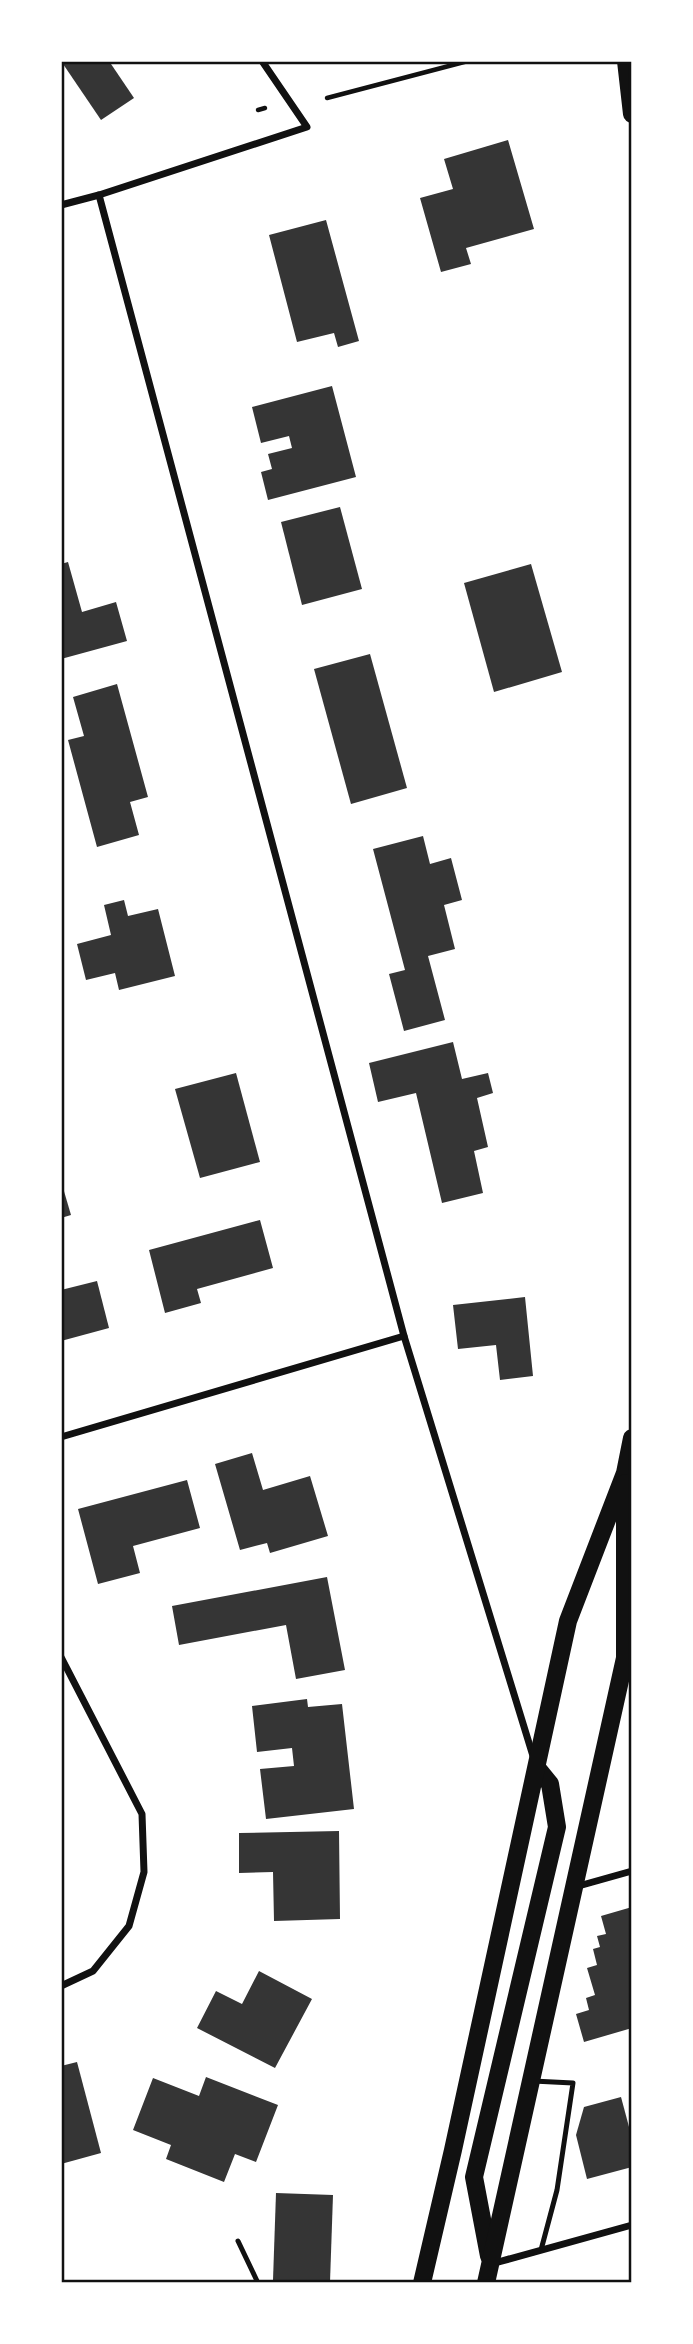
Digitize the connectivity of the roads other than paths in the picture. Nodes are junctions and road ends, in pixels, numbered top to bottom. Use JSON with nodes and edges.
{"nodes":[{"id":1,"x":262,"y":61,"type":"edge"},
{"id":2,"x":626,"y":61,"type":"edge"},
{"id":3,"x":632,"y":114,"type":"edge"},
{"id":4,"x":99,"y":195,"type":"junction"},
{"id":5,"x":61,"y":205,"type":"edge"},
{"id":6,"x":404,"y":1336,"type":"junction"},
{"id":7,"x":61,"y":1437,"type":"edge"},
{"id":8,"x":632,"y":1438,"type":"edge"},
{"id":9,"x":628,"y":1467,"type":"edge"},
{"id":10,"x":628,"y":1644,"type":"edge"},
{"id":11,"x":61,"y":1657,"type":"edge"},
{"id":12,"x":537,"y":1768,"type":"junction"},
{"id":13,"x":632,"y":1871,"type":"edge"},
{"id":14,"x":574,"y":1887,"type":"junction"},
{"id":15,"x":61,"y":1986,"type":"edge"},
{"id":16,"x":532,"y":2080,"type":"junction"},
{"id":17,"x":632,"y":2225,"type":"edge"},
{"id":18,"x":238,"y":2241,"type":"dead end"},
{"id":19,"x":541,"y":2250,"type":"junction"},
{"id":20,"x":490,"y":2264,"type":"junction"},
{"id":21,"x":258,"y":2283,"type":"edge"},
{"id":22,"x":422,"y":2283,"type":"edge"},
{"id":23,"x":486,"y":2283,"type":"edge"}],
"edges":[{"from":1,"to":4,"type":"street"},
{"from":2,"to":3,"type":"main road"},
{"from":4,"to":5,"type":"street"},
{"from":4,"to":6,"type":"street"},
{"from":6,"to":7,"type":"street"},
{"from":6,"to":12,"type":"street"},
{"from":8,"to":9,"type":"main road"},
{"from":9,"to":10,"type":"main road"},
{"from":9,"to":12,"type":"main road"},
{"from":10,"to":14,"type":"main road"},
{"from":11,"to":15,"type":"street"},
{"from":12,"to":20,"type":"main road"},
{"from":12,"to":22,"type":"main road"},
{"from":13,"to":14,"type":"street"},
{"from":14,"to":16,"type":"main road"},
{"from":16,"to":19,"type":"lane"},
{"from":16,"to":20,"type":"main road"},
{"from":17,"to":19,"type":"street"},
{"from":18,"to":21,"type":"lane"},
{"from":19,"to":20,"type":"street"},
{"from":20,"to":23,"type":"main road"}]}
